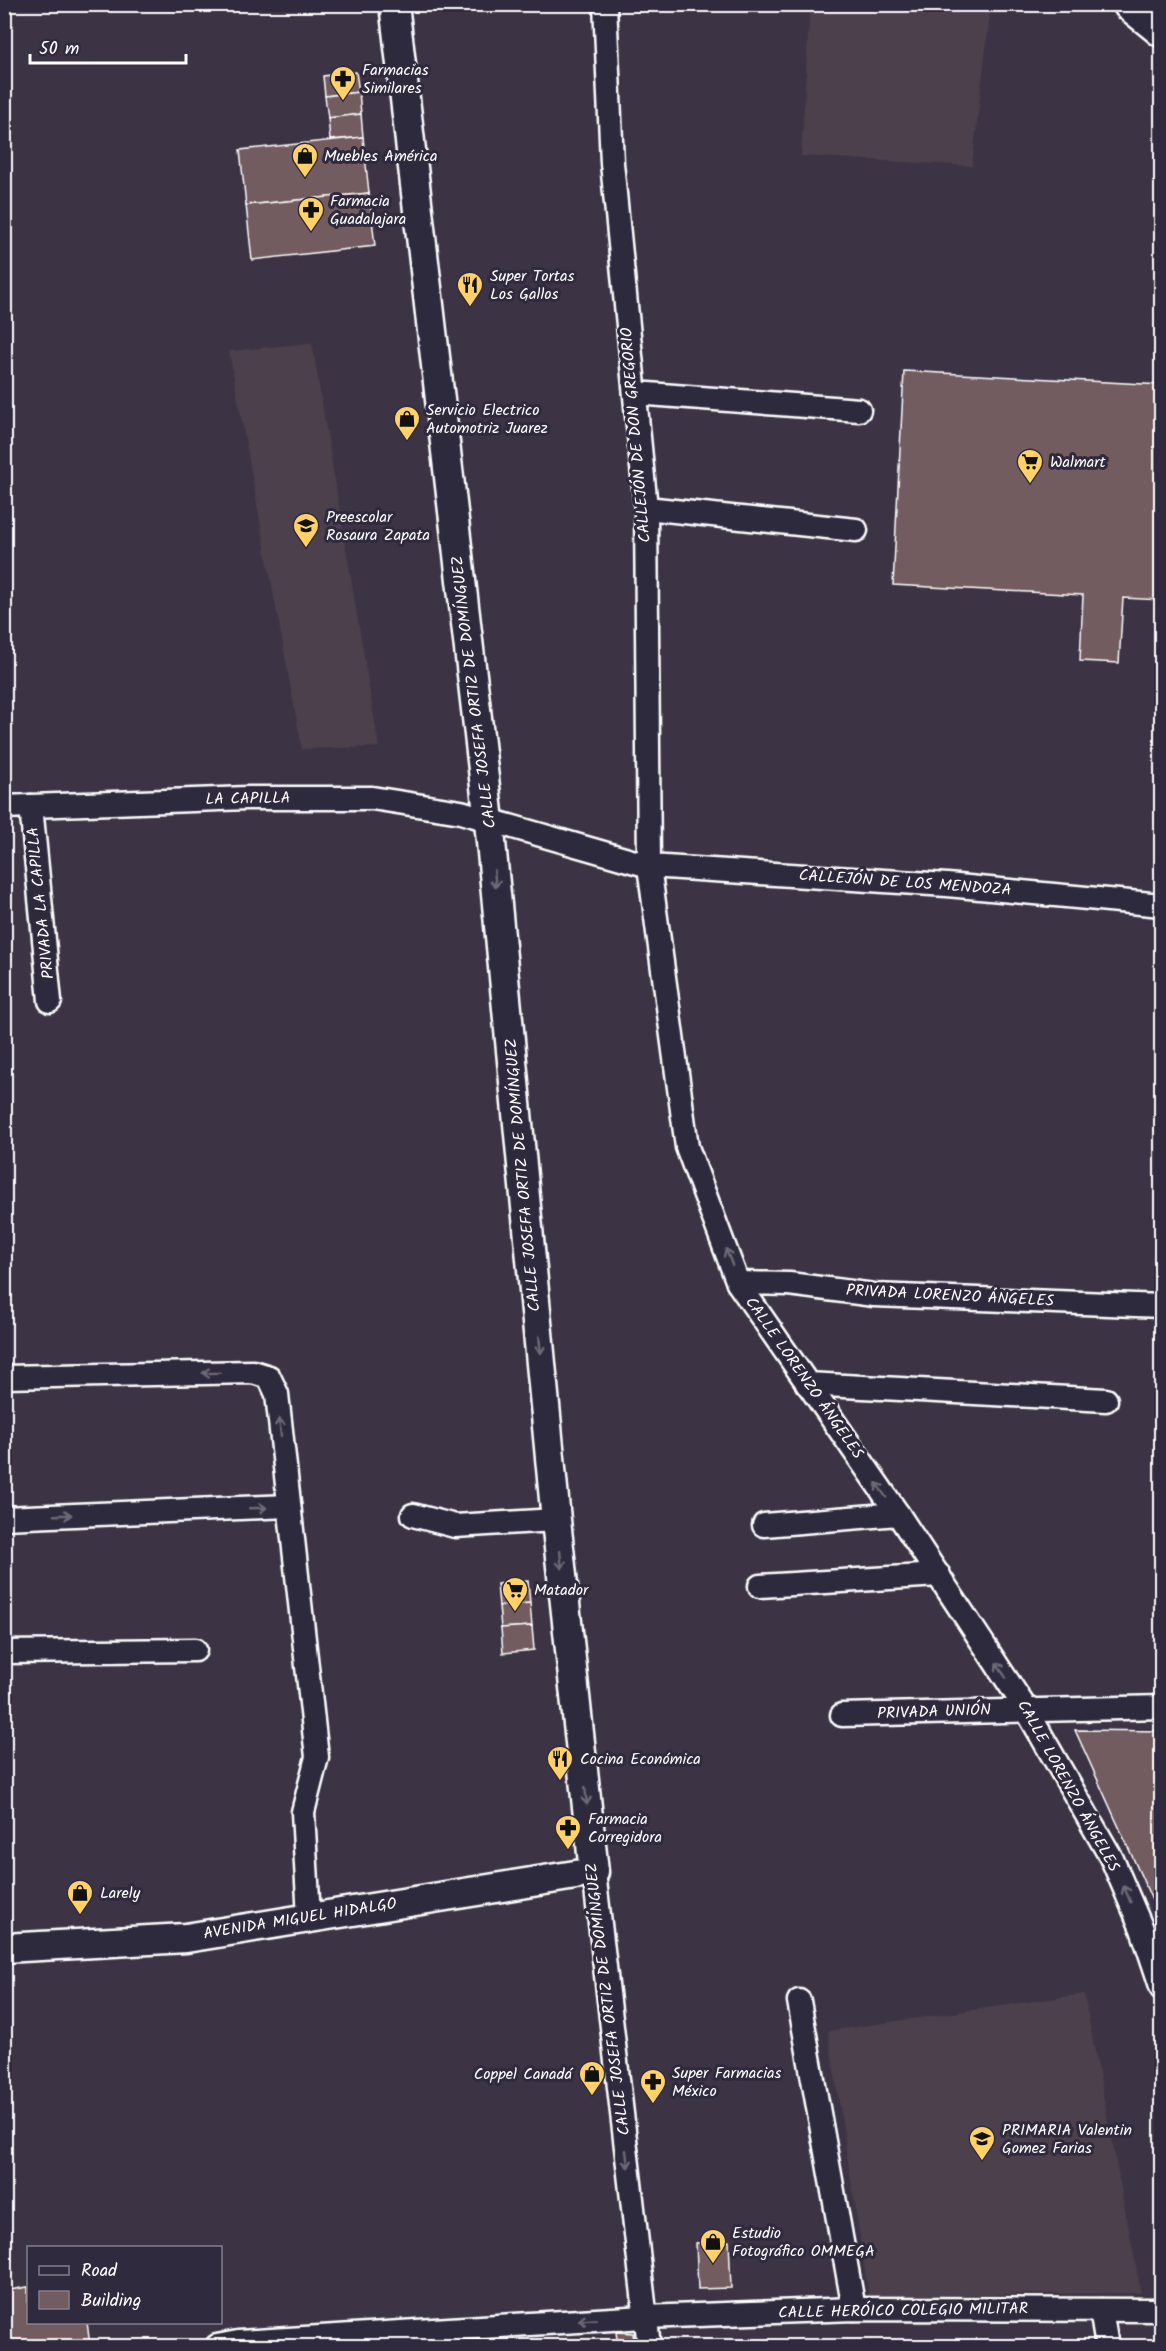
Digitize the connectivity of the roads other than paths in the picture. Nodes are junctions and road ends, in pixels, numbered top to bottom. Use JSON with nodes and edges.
{"nodes":[{"id":1,"x":394,"y":4,"type":"edge"},
{"id":2,"x":604,"y":4,"type":"edge"},
{"id":3,"x":1130,"y":4,"type":"edge"},
{"id":4,"x":1161,"y":30,"type":"edge"},
{"id":5,"x":635,"y":393,"type":"junction"},
{"id":6,"x":859,"y":410,"type":"dead end"},
{"id":7,"x":646,"y":508,"type":"junction"},
{"id":8,"x":856,"y":530,"type":"dead end"},
{"id":9,"x":31,"y":806,"type":"junction"},
{"id":10,"x":4,"y":807,"type":"edge"},
{"id":11,"x":489,"y":821,"type":"junction"},
{"id":12,"x":649,"y":866,"type":"junction"},
{"id":13,"x":1161,"y":905,"type":"edge"},
{"id":14,"x":50,"y":1001,"type":"dead end"},
{"id":15,"x":738,"y":1283,"type":"junction"},
{"id":16,"x":1161,"y":1306,"type":"edge"},
{"id":17,"x":4,"y":1377,"type":"edge"},
{"id":18,"x":807,"y":1384,"type":"junction"},
{"id":19,"x":1106,"y":1400,"type":"dead end"},
{"id":20,"x":289,"y":1506,"type":"junction"},
{"id":21,"x":898,"y":1514,"type":"junction"},
{"id":22,"x":413,"y":1515,"type":"dead end"},
{"id":23,"x":4,"y":1518,"type":"edge"},
{"id":24,"x":556,"y":1520,"type":"junction"},
{"id":25,"x":764,"y":1525,"type":"dead end"},
{"id":26,"x":939,"y":1575,"type":"junction"},
{"id":27,"x":760,"y":1586,"type":"dead end"},
{"id":28,"x":195,"y":1650,"type":"dead end"},
{"id":29,"x":4,"y":1652,"type":"edge"},
{"id":30,"x":1161,"y":1707,"type":"edge"},
{"id":31,"x":1026,"y":1709,"type":"junction"},
{"id":32,"x":842,"y":1715,"type":"dead end"},
{"id":33,"x":594,"y":1872,"type":"junction"},
{"id":34,"x":309,"y":1917,"type":"junction"},
{"id":35,"x":1152,"y":1929,"type":"edge"},
{"id":36,"x":4,"y":1948,"type":"edge"},
{"id":37,"x":1161,"y":1989,"type":"edge"},
{"id":38,"x":799,"y":2001,"type":"dead end"},
{"id":39,"x":854,"y":2308,"type":"junction"},
{"id":40,"x":1101,"y":2310,"type":"junction"},
{"id":41,"x":1161,"y":2310,"type":"edge"},
{"id":42,"x":645,"y":2317,"type":"junction"},
{"id":43,"x":218,"y":2346,"type":"edge"},
{"id":44,"x":649,"y":2346,"type":"edge"},
{"id":45,"x":1107,"y":2346,"type":"edge"}],
"edges":[{"from":1,"to":11,"type":"street","name":"CALLE JOSEFA ORTIZ DE DOMÍNGUEZ"},
{"from":2,"to":5,"type":"street","name":"CALLEJÓN DE DON GREGORIO"},
{"from":3,"to":4,"type":"highway"},
{"from":5,"to":6,"type":"street"},
{"from":5,"to":7,"type":"street","name":"CALLEJÓN DE DON GREGORIO"},
{"from":7,"to":8,"type":"street"},
{"from":7,"to":12,"type":"street","name":"CALLEJÓN DE DON GREGORIO"},
{"from":9,"to":10,"type":"street","name":"LA CAPILLA"},
{"from":9,"to":11,"type":"street","name":"LA CAPILLA"},
{"from":9,"to":14,"type":"street","name":"PRIVADA LA CAPILLA"},
{"from":11,"to":12,"type":"street"},
{"from":11,"to":24,"type":"street","name":"CALLE JOSEFA ORTIZ DE DOMÍNGUEZ","one_way":true},
{"from":12,"to":13,"type":"street","name":"CALLEJÓN DE LOS MENDOZA"},
{"from":15,"to":12,"type":"street","name":"CALLE LORENZO ÁNGELES","one_way":true},
{"from":15,"to":16,"type":"street","name":"PRIVADA LORENZO ÁNGELES"},
{"from":15,"to":18,"type":"street","name":"CALLE LORENZO ÁNGELES"},
{"from":20,"to":17,"type":"street","one_way":true},
{"from":18,"to":19,"type":"street"},
{"from":21,"to":18,"type":"street","name":"CALLE LORENZO ÁNGELES","one_way":true},
{"from":23,"to":20,"type":"street","one_way":true},
{"from":20,"to":34,"type":"street"},
{"from":21,"to":25,"type":"street"},
{"from":21,"to":26,"type":"street","name":"CALLE LORENZO ÁNGELES"},
{"from":22,"to":24,"type":"street"},
{"from":24,"to":33,"type":"street","name":"CALLE JOSEFA ORTIZ DE DOMÍNGUEZ","one_way":true},
{"from":26,"to":27,"type":"street"},
{"from":31,"to":26,"type":"street","name":"CALLE LORENZO ÁNGELES","one_way":true},
{"from":28,"to":29,"type":"street"},
{"from":30,"to":31,"type":"street","name":"PRIVADA UNIÓN"},
{"from":31,"to":32,"type":"street","name":"PRIVADA UNIÓN"},
{"from":35,"to":31,"type":"street","name":"CALLE LORENZO ÁNGELES","one_way":true},
{"from":33,"to":34,"type":"street","name":"AVENIDA MIGUEL HIDALGO"},
{"from":33,"to":42,"type":"street","name":"CALLE JOSEFA ORTIZ DE DOMÍNGUEZ","one_way":true},
{"from":34,"to":36,"type":"street","name":"AVENIDA MIGUEL HIDALGO"},
{"from":35,"to":37,"type":"street","name":"CALLE LORENZO ÁNGELES"},
{"from":38,"to":39,"type":"street"},
{"from":39,"to":40,"type":"street","name":"CALLE HERÓICO COLEGIO MILITAR"},
{"from":39,"to":42,"type":"street","name":"CALLE HERÓICO COLEGIO MILITAR"},
{"from":40,"to":41,"type":"street","name":"CALLE HERÓICO COLEGIO MILITAR"},
{"from":40,"to":45,"type":"street"},
{"from":42,"to":43,"type":"street","name":"CALLE HERÓICO COLEGIO MILITAR","one_way":true},
{"from":42,"to":44,"type":"street","name":"CALLE JOSEFA ORTIZ DE DOMÍNGUEZ"}]}
